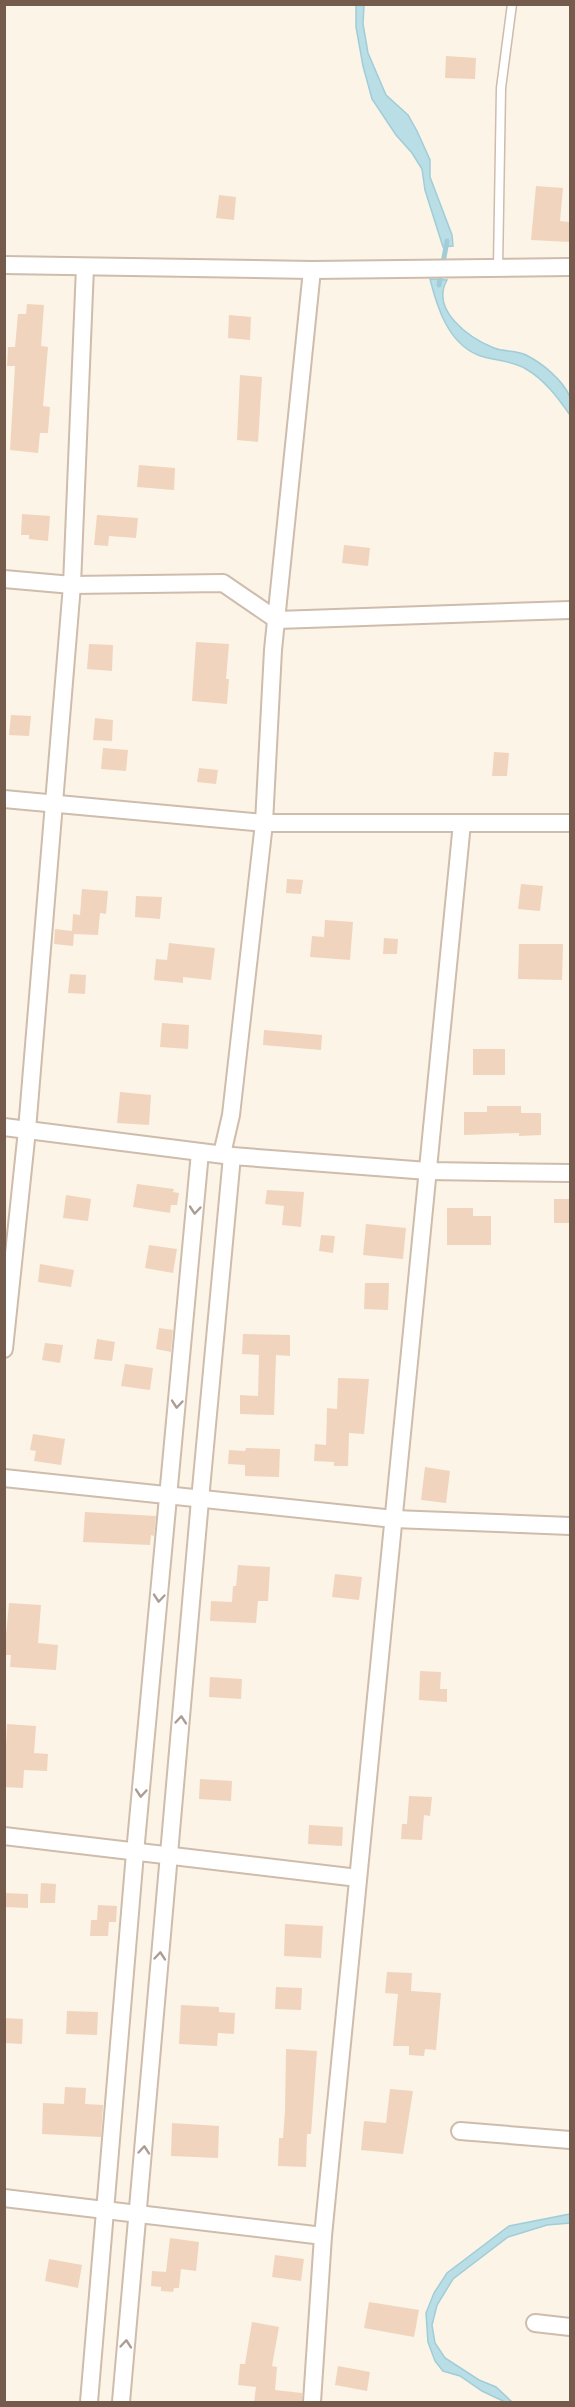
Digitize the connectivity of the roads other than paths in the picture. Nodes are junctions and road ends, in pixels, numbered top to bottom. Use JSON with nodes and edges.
{"nodes":[{"id":1,"x":512,"y":4,"type":"edge"},
{"id":2,"x":4,"y":265,"type":"edge"},
{"id":3,"x":85,"y":267,"type":"junction"},
{"id":4,"x":570,"y":267,"type":"edge"},
{"id":5,"x":490,"y":268,"type":"junction"},
{"id":6,"x":312,"y":270,"type":"junction"},
{"id":7,"x":4,"y":579,"type":"edge"},
{"id":8,"x":72,"y":585,"type":"junction"},
{"id":9,"x":570,"y":610,"type":"edge"},
{"id":10,"x":277,"y":620,"type":"junction"},
{"id":11,"x":4,"y":799,"type":"edge"},
{"id":12,"x":54,"y":804,"type":"junction"},
{"id":13,"x":264,"y":823,"type":"junction"},
{"id":14,"x":462,"y":823,"type":"junction"},
{"id":15,"x":570,"y":823,"type":"edge"},
{"id":16,"x":4,"y":1127,"type":"edge"},
{"id":17,"x":27,"y":1130,"type":"junction"},
{"id":18,"x":200,"y":1152,"type":"junction"},
{"id":19,"x":227,"y":1155,"type":"junction"},
{"id":20,"x":428,"y":1171,"type":"junction"},
{"id":21,"x":570,"y":1173,"type":"edge"},
{"id":22,"x":4,"y":1349,"type":"edge"},
{"id":23,"x":4,"y":1478,"type":"edge"},
{"id":24,"x":168,"y":1496,"type":"junction"},
{"id":25,"x":200,"y":1500,"type":"junction"},
{"id":26,"x":394,"y":1519,"type":"junction"},
{"id":27,"x":570,"y":1527,"type":"edge"},
{"id":28,"x":4,"y":1836,"type":"edge"},
{"id":29,"x":135,"y":1853,"type":"junction"},
{"id":30,"x":169,"y":1858,"type":"junction"},
{"id":31,"x":358,"y":1878,"type":"junction"},
{"id":32,"x":460,"y":2131,"type":"dead end"},
{"id":33,"x":570,"y":2140,"type":"edge"},
{"id":34,"x":4,"y":2198,"type":"edge"},
{"id":35,"x":104,"y":2209,"type":"junction"},
{"id":36,"x":139,"y":2213,"type":"junction"},
{"id":37,"x":323,"y":2236,"type":"junction"},
{"id":38,"x":535,"y":2324,"type":"dead end"},
{"id":39,"x":570,"y":2327,"type":"edge"},
{"id":40,"x":89,"y":2403,"type":"edge"},
{"id":41,"x":121,"y":2403,"type":"edge"},
{"id":42,"x":312,"y":2403,"type":"edge"}],
"edges":[{"from":1,"to":5,"type":"lane"},
{"from":2,"to":3,"type":"street"},
{"from":3,"to":6,"type":"street"},
{"from":3,"to":8,"type":"street"},
{"from":4,"to":5,"type":"street"},
{"from":5,"to":6,"type":"street"},
{"from":6,"to":10,"type":"street"},
{"from":7,"to":8,"type":"street"},
{"from":8,"to":10,"type":"street"},
{"from":8,"to":12,"type":"street"},
{"from":9,"to":10,"type":"street"},
{"from":10,"to":13,"type":"street"},
{"from":11,"to":12,"type":"street"},
{"from":12,"to":13,"type":"street"},
{"from":12,"to":17,"type":"street"},
{"from":13,"to":14,"type":"street"},
{"from":13,"to":19,"type":"street"},
{"from":14,"to":15,"type":"street"},
{"from":14,"to":20,"type":"street"},
{"from":16,"to":17,"type":"street"},
{"from":17,"to":18,"type":"street"},
{"from":17,"to":22,"type":"street"},
{"from":18,"to":19,"type":"street"},
{"from":18,"to":24,"type":"street","one_way":true},
{"from":19,"to":20,"type":"street"},
{"from":19,"to":25,"type":"street"},
{"from":20,"to":21,"type":"street"},
{"from":20,"to":26,"type":"street"},
{"from":23,"to":24,"type":"street"},
{"from":24,"to":25,"type":"street"},
{"from":24,"to":29,"type":"street","one_way":true},
{"from":25,"to":26,"type":"street"},
{"from":30,"to":25,"type":"street","one_way":true},
{"from":26,"to":27,"type":"street"},
{"from":26,"to":31,"type":"street"},
{"from":28,"to":29,"type":"street"},
{"from":29,"to":30,"type":"street"},
{"from":29,"to":35,"type":"street"},
{"from":30,"to":31,"type":"street"},
{"from":36,"to":30,"type":"street","one_way":true},
{"from":31,"to":37,"type":"street"},
{"from":32,"to":33,"type":"street"},
{"from":34,"to":35,"type":"street"},
{"from":35,"to":36,"type":"street"},
{"from":35,"to":40,"type":"street"},
{"from":36,"to":37,"type":"street"},
{"from":41,"to":36,"type":"street","one_way":true},
{"from":37,"to":42,"type":"street"},
{"from":38,"to":39,"type":"street"}]}
